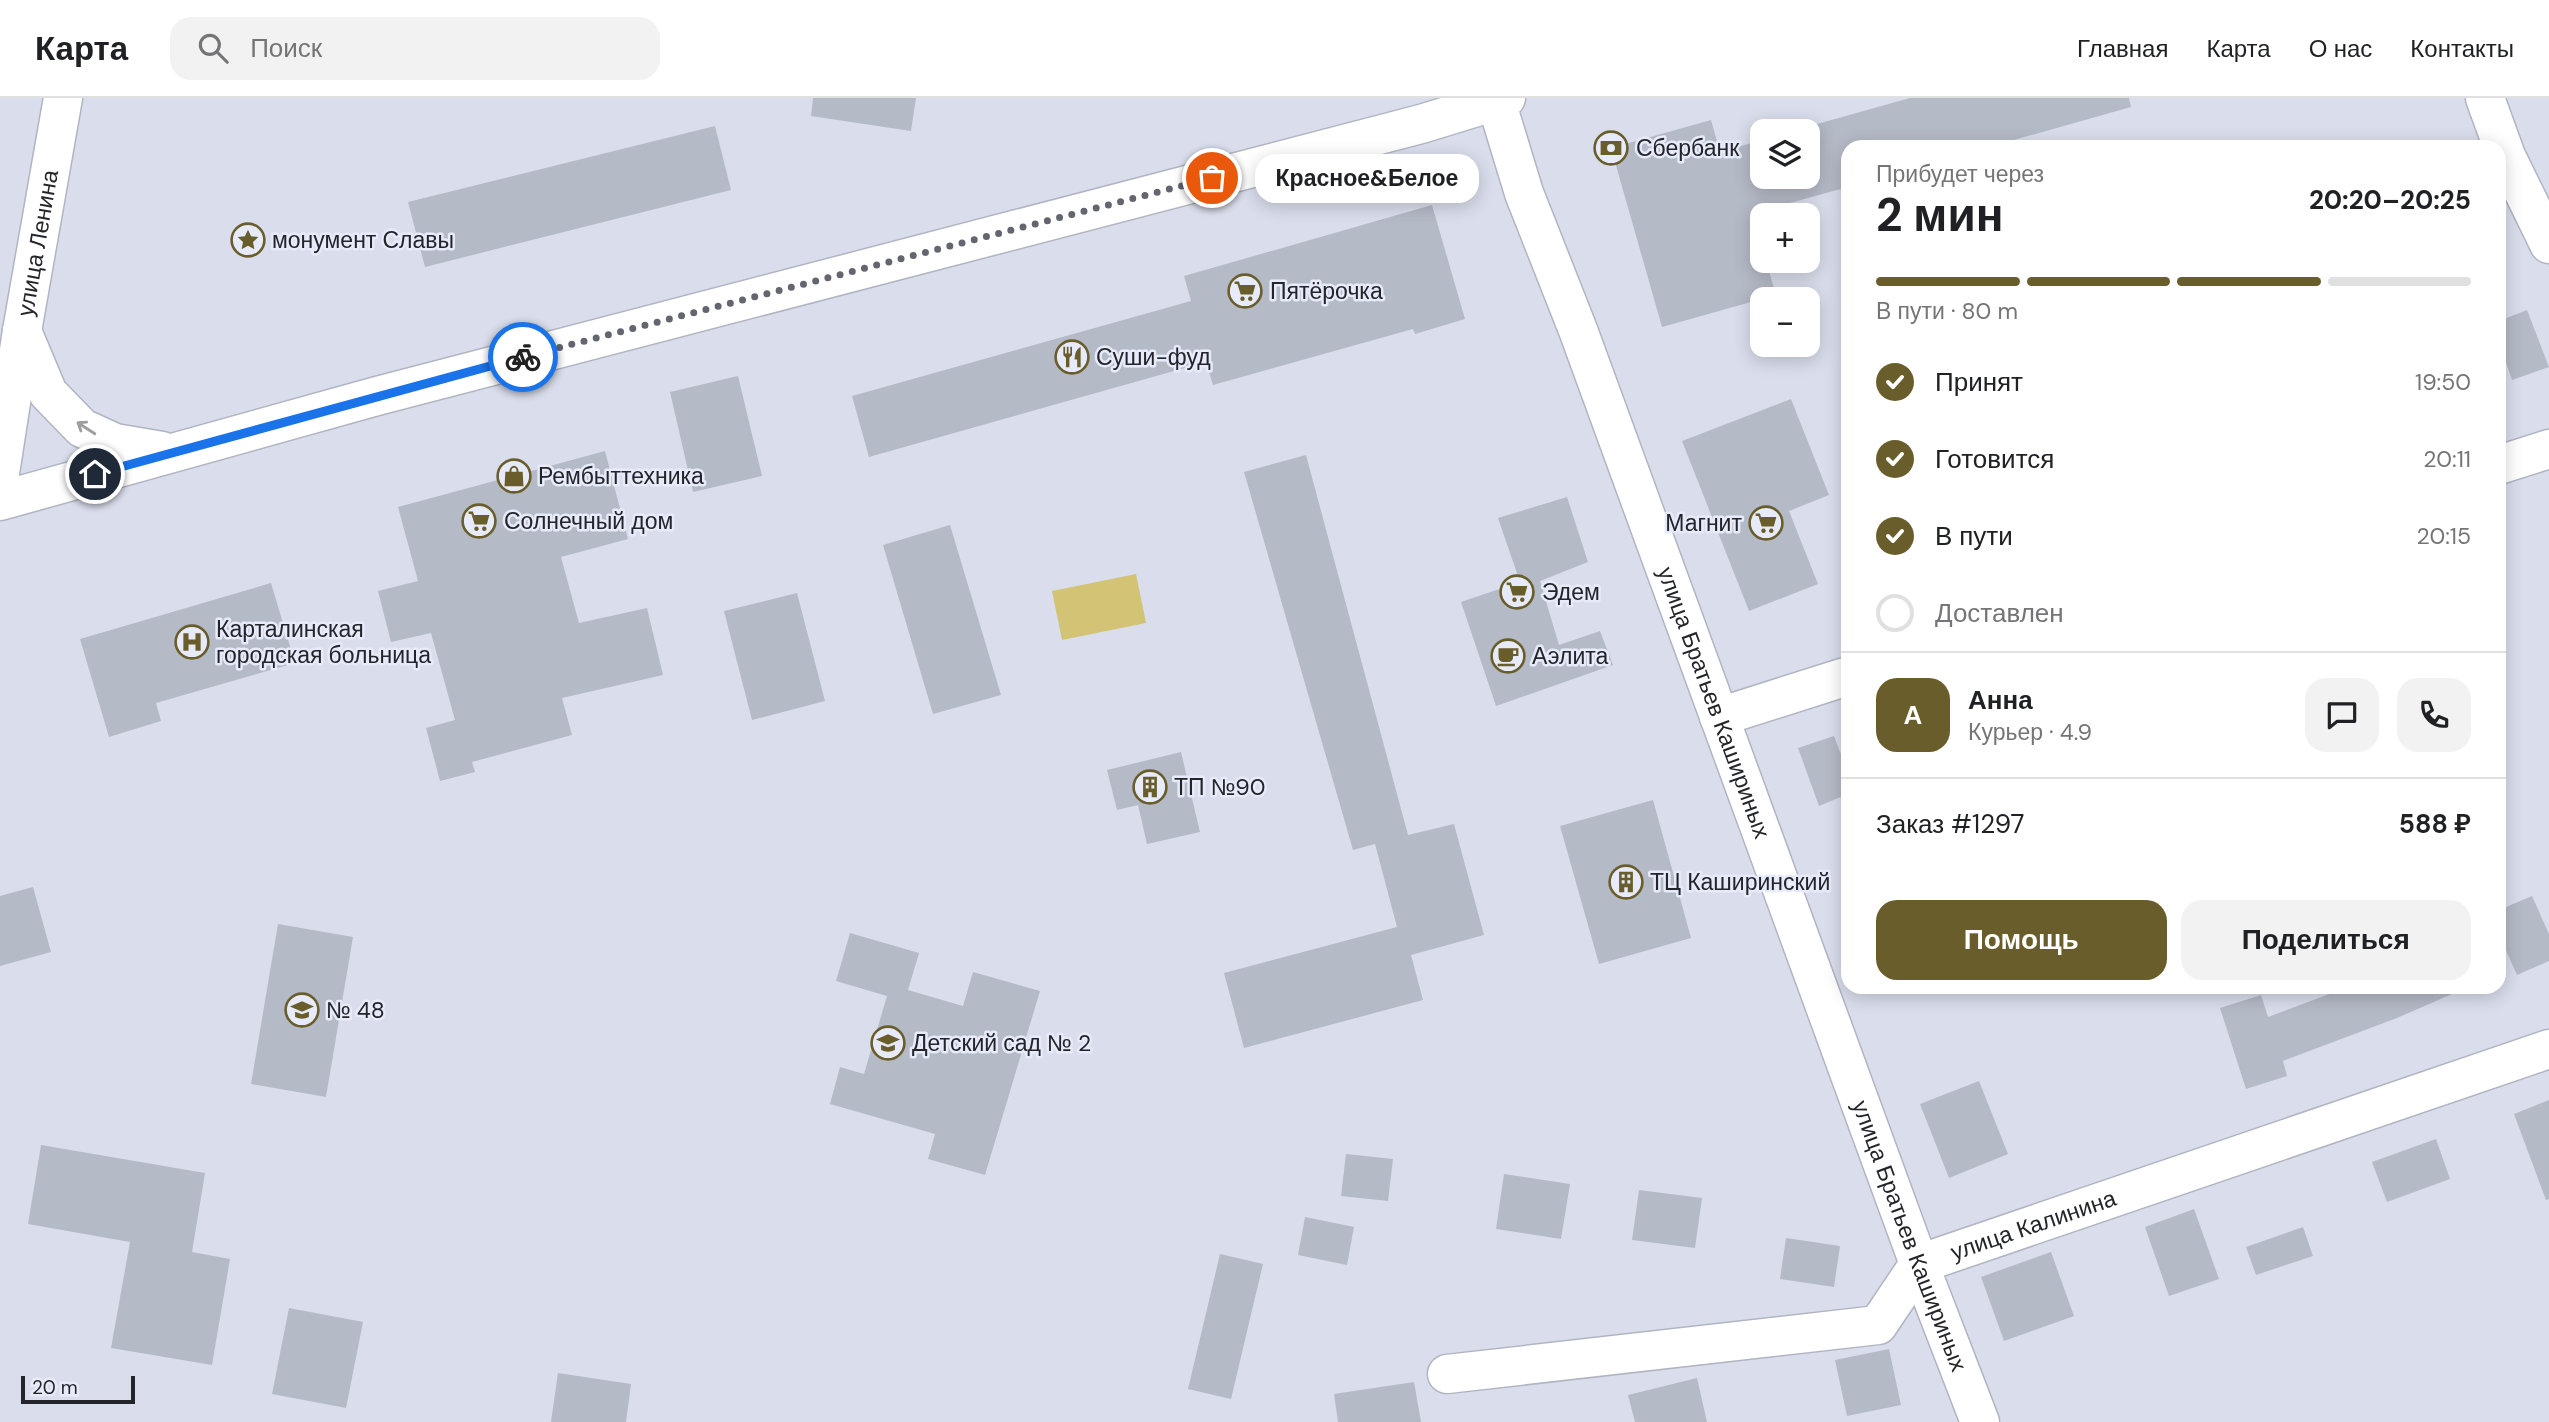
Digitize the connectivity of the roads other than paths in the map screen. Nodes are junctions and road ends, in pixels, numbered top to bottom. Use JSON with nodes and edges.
{"nodes":[{"id":1,"x":63,"y":98,"type":"edge"},
{"id":2,"x":2485,"y":98,"type":"edge"},
{"id":3,"x":1501,"y":99,"type":"edge"},
{"id":4,"x":2501,"y":140,"type":"edge"},
{"id":5,"x":2506,"y":153,"type":"edge"},
{"id":6,"x":2549,"y":244,"type":"edge"},
{"id":7,"x":22,"y":331,"type":"junction"},
{"id":8,"x":2549,"y":449,"type":"edge"},
{"id":9,"x":174,"y":453,"type":"junction"},
{"id":10,"x":2506,"y":463,"type":"edge"},
{"id":11,"x":0,"y":473,"type":"edge"},
{"id":12,"x":0,"y":501,"type":"edge"},
{"id":13,"x":1841,"y":678,"type":"edge"},
{"id":14,"x":1719,"y":717,"type":"junction"},
{"id":15,"x":2549,"y":1049,"type":"edge"},
{"id":16,"x":1919,"y":1264,"type":"junction"},
{"id":17,"x":1447,"y":1374,"type":"dead end"},
{"id":18,"x":1980,"y":1422,"type":"edge"}],
"edges":[{"from":1,"to":7,"type":"main road","name":"улица Ленина"},
{"from":2,"to":4,"type":"main road"},
{"from":3,"to":9,"type":"main road"},
{"from":3,"to":14,"type":"main road","name":"улица Братьев Кашириных"},
{"from":5,"to":6,"type":"main road"},
{"from":9,"to":7,"type":"main road","one_way":true},
{"from":7,"to":11,"type":"main road","name":"улица Ленина"},
{"from":8,"to":10,"type":"main road"},
{"from":9,"to":12,"type":"main road"},
{"from":13,"to":14,"type":"main road"},
{"from":14,"to":16,"type":"main road","name":"улица Братьев Кашириных"},
{"from":15,"to":16,"type":"main road","name":"улица Калинина"},
{"from":16,"to":17,"type":"main road"},
{"from":16,"to":18,"type":"main road","name":"улица Братьев Кашириных"}]}
